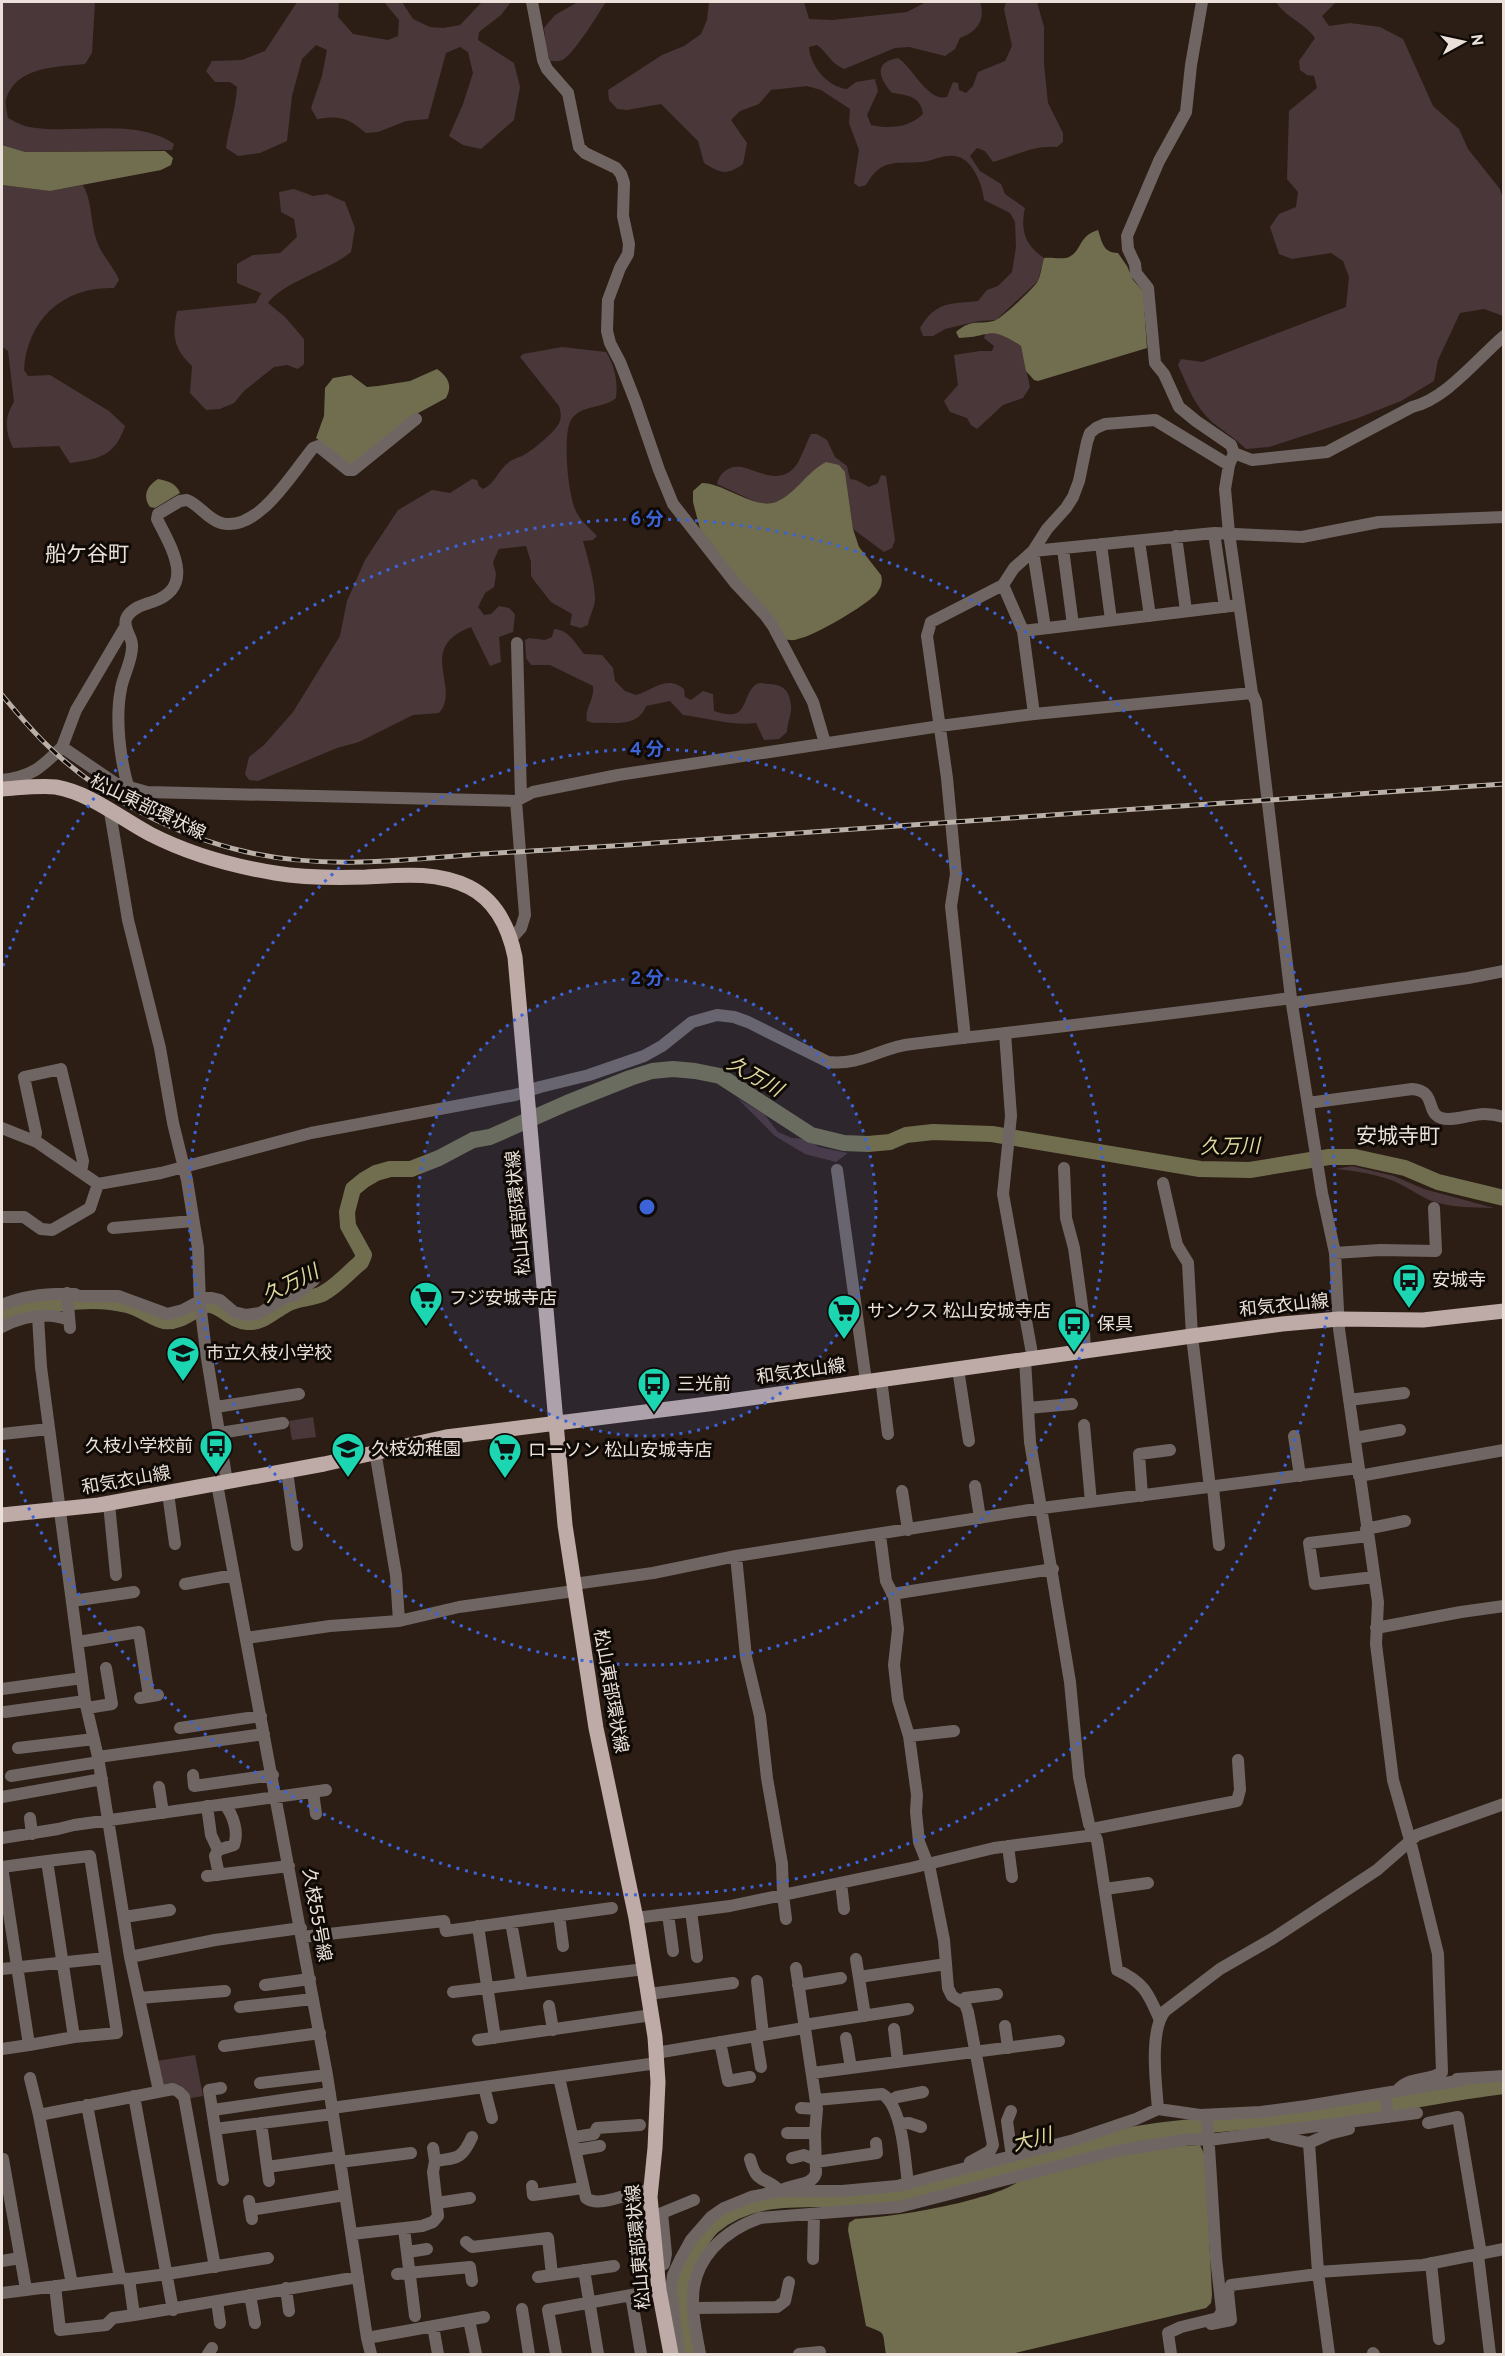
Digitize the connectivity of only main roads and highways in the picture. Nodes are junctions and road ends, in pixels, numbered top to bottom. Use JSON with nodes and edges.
{"nodes":[{"id":1,"x":2,"y":789,"type":"edge"},
{"id":2,"x":1503,"y":1311,"type":"edge"},
{"id":3,"x":556,"y":1423,"type":"junction"},
{"id":4,"x":2,"y":1515,"type":"edge"},
{"id":5,"x":671,"y":2355,"type":"edge"}],
"edges":[{"from":1,"to":3,"type":"main road","name":"松山東部環状線"},
{"from":2,"to":3,"type":"main road","name":"和気衣山線"},
{"from":3,"to":4,"type":"main road","name":"和気衣山線"},
{"from":3,"to":5,"type":"main road","name":"松山東部環状線"}]}
